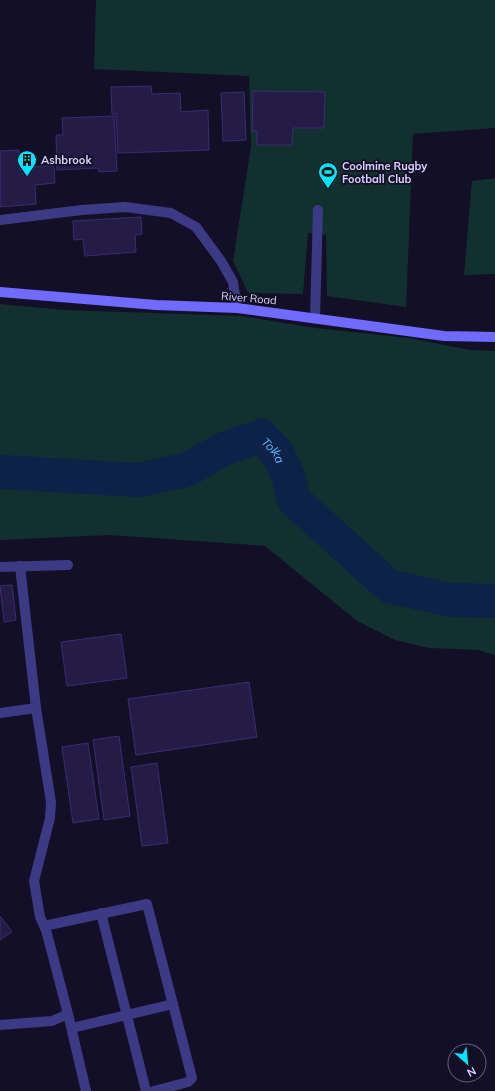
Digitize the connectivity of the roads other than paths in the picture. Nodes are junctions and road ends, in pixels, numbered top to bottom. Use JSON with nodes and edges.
{"nodes":[{"id":1,"x":318,"y":210,"type":"dead end"},
{"id":2,"x":0,"y":220,"type":"edge"},
{"id":3,"x":0,"y":292,"type":"edge"},
{"id":4,"x":237,"y":308,"type":"junction"},
{"id":5,"x":315,"y":318,"type":"junction"},
{"id":6,"x":495,"y":337,"type":"edge"},
{"id":7,"x":68,"y":565,"type":"dead end"},
{"id":8,"x":20,"y":566,"type":"junction"},
{"id":9,"x":0,"y":567,"type":"edge"},
{"id":10,"x":36,"y":708,"type":"junction"},
{"id":11,"x":0,"y":713,"type":"edge"},
{"id":12,"x":101,"y":914,"type":"junction"},
{"id":13,"x":44,"y":926,"type":"junction"},
{"id":14,"x":173,"y":1004,"type":"junction"},
{"id":15,"x":68,"y":1014,"type":"junction"},
{"id":16,"x":127,"y":1015,"type":"junction"},
{"id":17,"x":0,"y":1025,"type":"edge"},
{"id":18,"x":72,"y":1028,"type":"junction"},
{"id":19,"x":86,"y":1091,"type":"edge"},
{"id":20,"x":146,"y":1091,"type":"edge"},
{"id":21,"x":154,"y":1091,"type":"edge"}],
"edges":[{"from":1,"to":5,"type":"lane"},
{"from":2,"to":4,"type":"lane"},
{"from":3,"to":4,"type":"main road","name":"River Road"},
{"from":4,"to":5,"type":"main road","name":"River Road"},
{"from":5,"to":6,"type":"main road","name":"River Road"},
{"from":7,"to":8,"type":"lane"},
{"from":8,"to":9,"type":"lane"},
{"from":8,"to":10,"type":"lane"},
{"from":10,"to":11,"type":"lane"},
{"from":10,"to":13,"type":"lane"},
{"from":12,"to":13,"type":"lane"},
{"from":12,"to":14,"type":"lane"},
{"from":12,"to":16,"type":"lane"},
{"from":13,"to":15,"type":"lane"},
{"from":14,"to":16,"type":"lane"},
{"from":14,"to":21,"type":"lane"},
{"from":15,"to":17,"type":"lane"},
{"from":15,"to":18,"type":"lane"},
{"from":16,"to":18,"type":"lane"},
{"from":16,"to":20,"type":"lane"},
{"from":18,"to":19,"type":"lane"}]}
